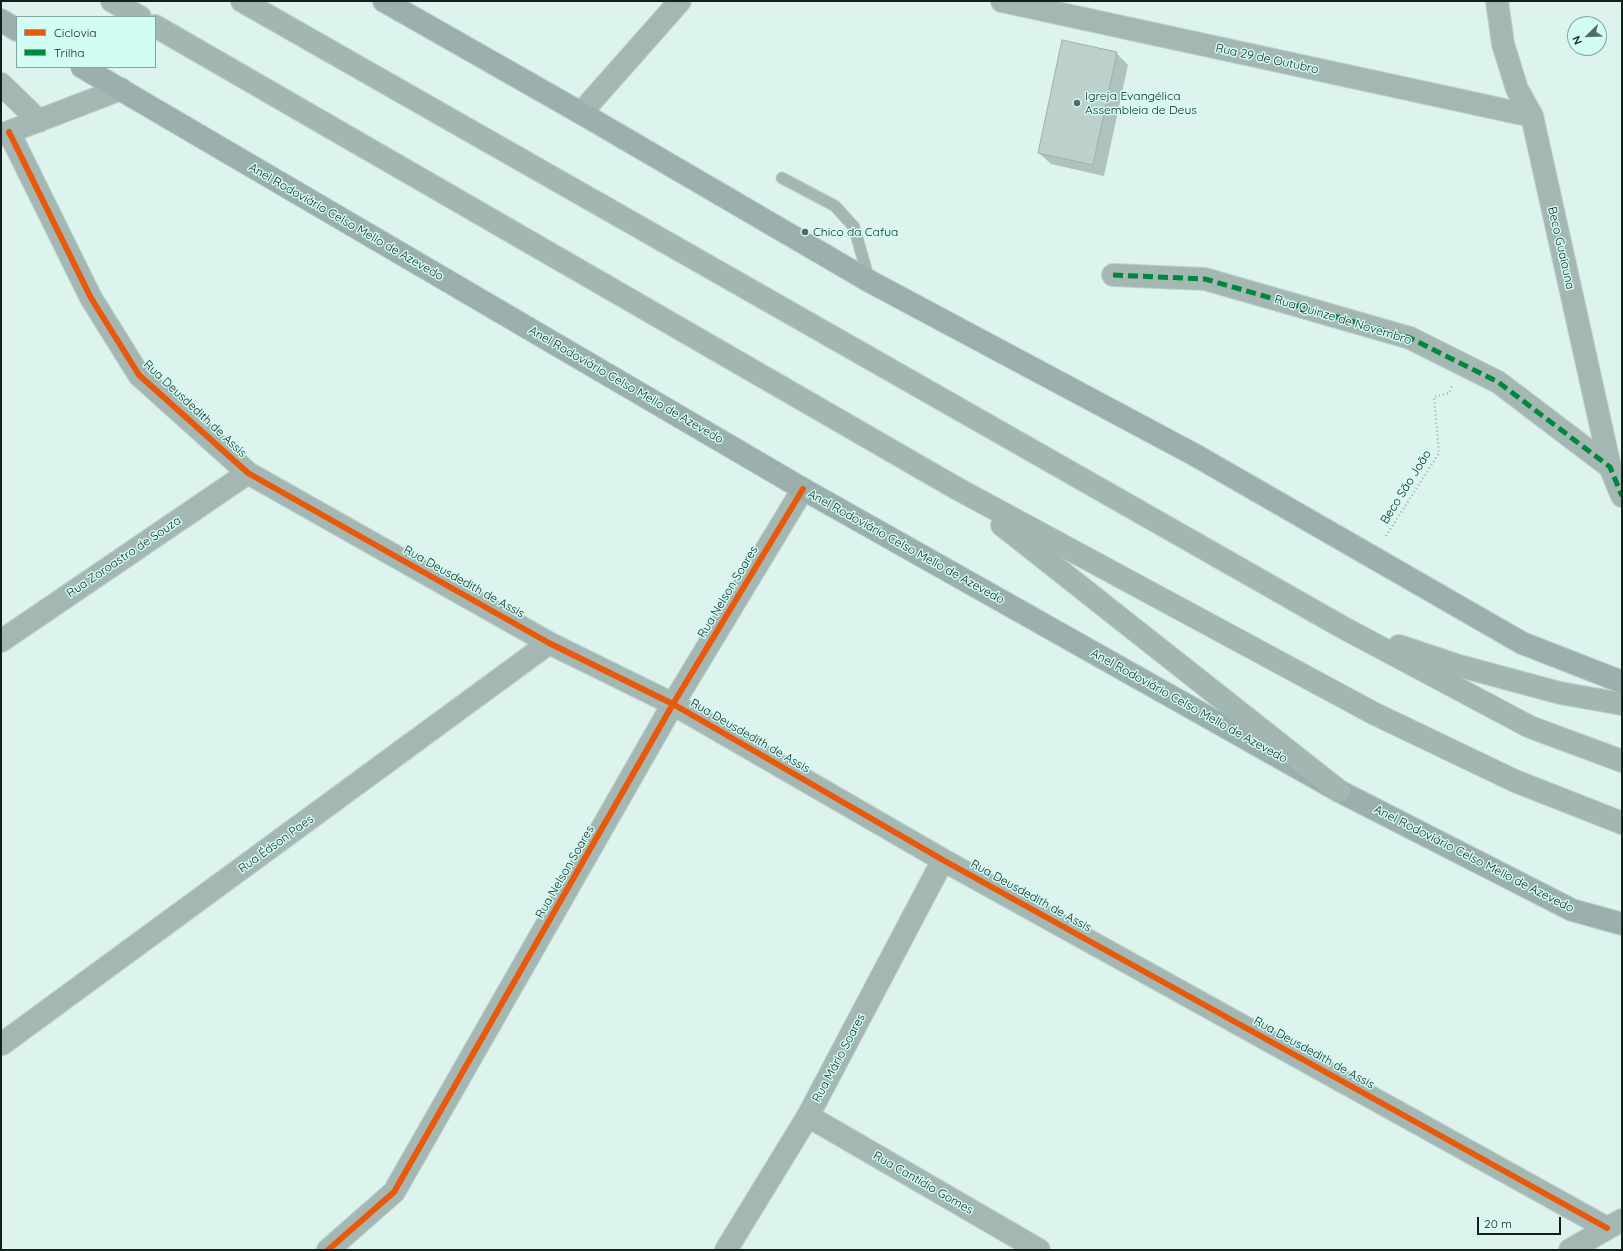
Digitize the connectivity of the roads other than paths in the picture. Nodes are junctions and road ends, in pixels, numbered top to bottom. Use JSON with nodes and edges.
{"nodes":[{"id":1,"x":112,"y":1,"type":"edge"},
{"id":2,"x":242,"y":1,"type":"edge"},
{"id":3,"x":384,"y":1,"type":"edge"},
{"id":4,"x":680,"y":1,"type":"edge"},
{"id":5,"x":1002,"y":1,"type":"edge"},
{"id":6,"x":1497,"y":1,"type":"edge"},
{"id":7,"x":138,"y":16,"type":"edge"},
{"id":8,"x":1,"y":20,"type":"edge"},
{"id":9,"x":156,"y":27,"type":"edge"},
{"id":10,"x":16,"y":29,"type":"edge"},
{"id":11,"x":84,"y":68,"type":"edge"},
{"id":12,"x":1,"y":84,"type":"edge"},
{"id":13,"x":121,"y":89,"type":"junction"},
{"id":14,"x":581,"y":113,"type":"junction"},
{"id":15,"x":1532,"y":116,"type":"junction"},
{"id":16,"x":39,"y":121,"type":"junction"},
{"id":17,"x":5,"y":134,"type":"edge"},
{"id":18,"x":782,"y":178,"type":"dead end"},
{"id":19,"x":1113,"y":275,"type":"dead end"},
{"id":20,"x":869,"y":281,"type":"junction"},
{"id":21,"x":1614,"y":463,"type":"junction"},
{"id":22,"x":248,"y":473,"type":"junction"},
{"id":23,"x":956,"y":488,"type":"junction"},
{"id":24,"x":803,"y":489,"type":"junction"},
{"id":25,"x":1622,"y":496,"type":"edge"},
{"id":26,"x":1342,"y":627,"type":"junction"},
{"id":27,"x":1,"y":641,"type":"edge"},
{"id":28,"x":549,"y":643,"type":"junction"},
{"id":29,"x":1622,"y":682,"type":"edge"},
{"id":30,"x":673,"y":704,"type":"junction"},
{"id":31,"x":1622,"y":704,"type":"edge"},
{"id":32,"x":1622,"y":761,"type":"edge"},
{"id":33,"x":1339,"y":790,"type":"junction"},
{"id":34,"x":1622,"y":823,"type":"edge"},
{"id":35,"x":943,"y":860,"type":"junction"},
{"id":36,"x":1622,"y":924,"type":"edge"},
{"id":37,"x":2,"y":1044,"type":"dead end"},
{"id":38,"x":808,"y":1116,"type":"junction"},
{"id":39,"x":1614,"y":1224,"type":"edge"},
{"id":40,"x":328,"y":1250,"type":"edge"},
{"id":41,"x":726,"y":1250,"type":"edge"},
{"id":42,"x":1039,"y":1250,"type":"edge"},
{"id":43,"x":1570,"y":1250,"type":"edge"}],
"edges":[{"from":1,"to":7,"type":"highway"},
{"from":2,"to":26,"type":"highway"},
{"from":3,"to":14,"type":"main road"},
{"from":4,"to":14,"type":"street"},
{"from":5,"to":15,"type":"street","name":"Rua 29 de Outubro"},
{"from":6,"to":15,"type":"street","name":"Beco Guaiauna"},
{"from":8,"to":10,"type":"main road"},
{"from":9,"to":23,"type":"highway"},
{"from":11,"to":13,"type":"main road","name":"Anel Rodoviário Celso Mello de Azevedo"},
{"from":12,"to":16,"type":"street"},
{"from":13,"to":16,"type":"street"},
{"from":13,"to":24,"type":"main road","name":"Anel Rodoviário Celso Mello de Azevedo"},
{"from":14,"to":20,"type":"main road"},
{"from":15,"to":21,"type":"street","name":"Beco Guaiauna"},
{"from":16,"to":17,"type":"street"},
{"from":17,"to":22,"type":"street","name":"Rua Deusdedith de Assis"},
{"from":18,"to":20,"type":"lane"},
{"from":19,"to":21,"type":"street","name":"Rua Quinze de Novembro"},
{"from":20,"to":29,"type":"main road"},
{"from":21,"to":25,"type":"street","name":"Beco Guaiauna"},
{"from":22,"to":27,"type":"street","name":"Rua Zoroastro de Souza"},
{"from":22,"to":28,"type":"street","name":"Rua Deusdedith de Assis"},
{"from":23,"to":33,"type":"highway"},
{"from":23,"to":34,"type":"highway"},
{"from":24,"to":30,"type":"street","name":"Rua Nelson Soares"},
{"from":24,"to":33,"type":"main road","name":"Anel Rodoviário Celso Mello de Azevedo"},
{"from":26,"to":31,"type":"highway"},
{"from":26,"to":32,"type":"highway"},
{"from":28,"to":30,"type":"street","name":"Rua Deusdedith de Assis"},
{"from":28,"to":37,"type":"street","name":"Rua Édson Paes"},
{"from":30,"to":35,"type":"street","name":"Rua Deusdedith de Assis"},
{"from":30,"to":40,"type":"street","name":"Rua Nelson Soares"},
{"from":33,"to":36,"type":"main road","name":"Anel Rodoviário Celso Mello de Azevedo"},
{"from":35,"to":38,"type":"street","name":"Rua Mário Soares"},
{"from":35,"to":39,"type":"street","name":"Rua Deusdedith de Assis"},
{"from":38,"to":41,"type":"street","name":"Rua Mário Soares"},
{"from":38,"to":42,"type":"street","name":"Rua Cantídio Gomes"},
{"from":39,"to":43,"type":"street"}]}
